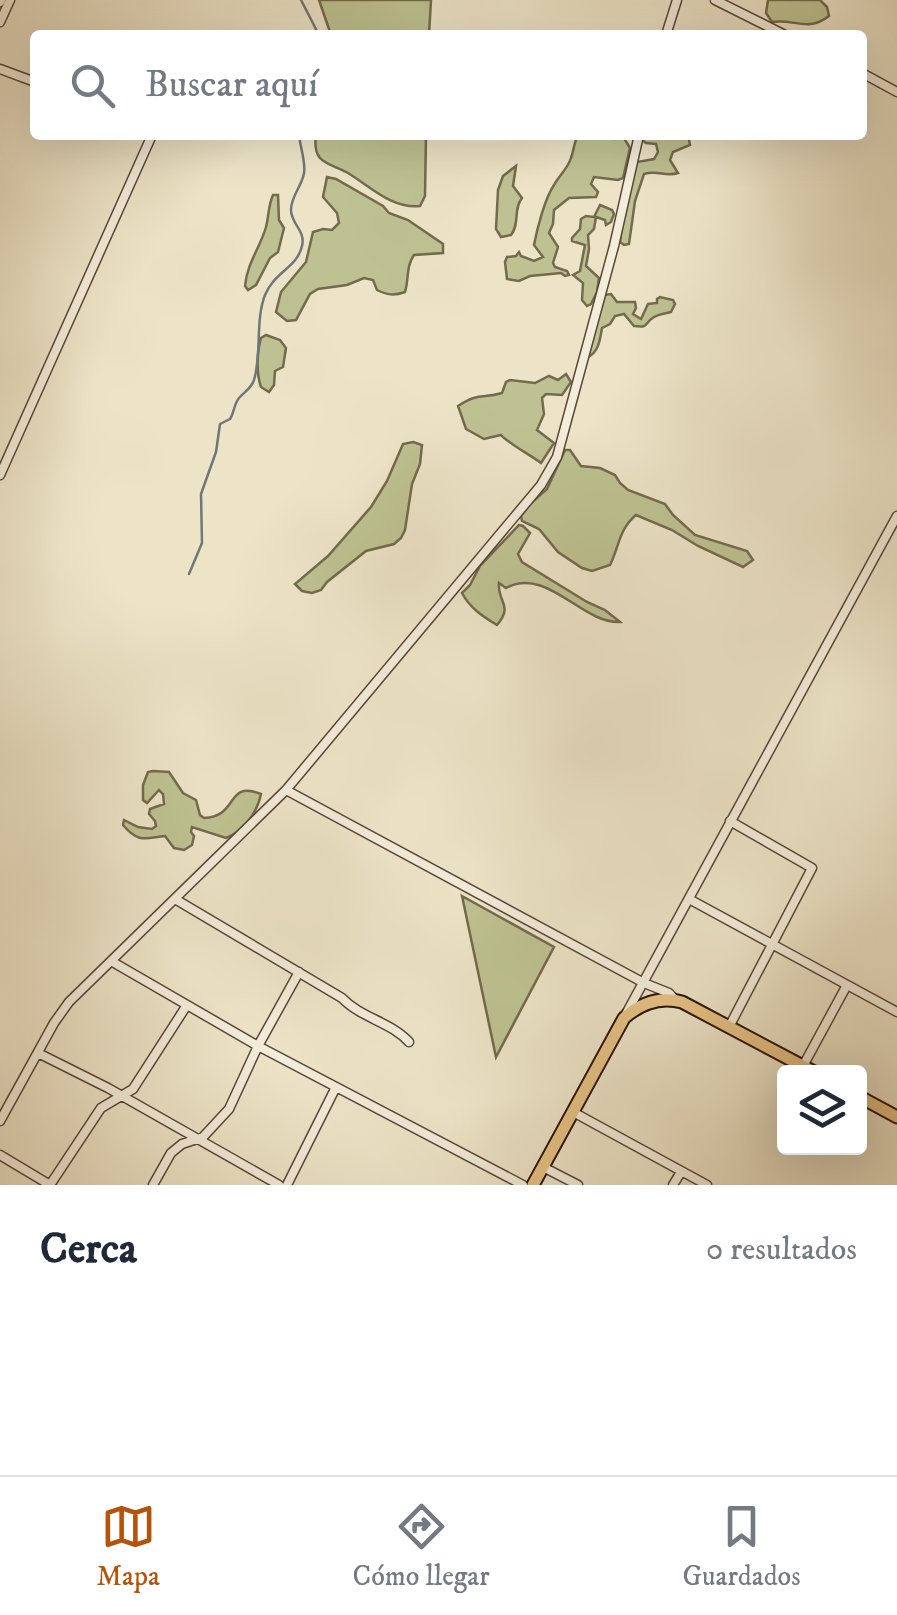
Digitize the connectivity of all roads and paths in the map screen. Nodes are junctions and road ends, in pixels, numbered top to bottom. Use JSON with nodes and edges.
{"nodes":[{"id":1,"x":10,"y":0,"type":"edge"},
{"id":2,"x":677,"y":0,"type":"edge"},
{"id":3,"x":715,"y":0,"type":"edge"},
{"id":4,"x":0,"y":22,"type":"edge"},
{"id":5,"x":668,"y":30,"type":"edge"},
{"id":6,"x":775,"y":30,"type":"edge"},
{"id":7,"x":0,"y":69,"type":"edge"},
{"id":8,"x":867,"y":77,"type":"edge"},
{"id":9,"x":30,"y":80,"type":"edge"},
{"id":10,"x":897,"y":92,"type":"edge"},
{"id":11,"x":150,"y":140,"type":"edge"},
{"id":12,"x":638,"y":140,"type":"edge"},
{"id":13,"x":0,"y":475,"type":"edge"},
{"id":14,"x":897,"y":516,"type":"edge"},
{"id":15,"x":286,"y":790,"type":"junction"},
{"id":16,"x":730,"y":821,"type":"junction"},
{"id":17,"x":175,"y":898,"type":"junction"},
{"id":18,"x":688,"y":899,"type":"junction"},
{"id":19,"x":771,"y":943,"type":"junction"},
{"id":20,"x":111,"y":961,"type":"junction"},
{"id":21,"x":299,"y":972,"type":"junction"},
{"id":22,"x":644,"y":983,"type":"junction"},
{"id":23,"x":847,"y":984,"type":"junction"},
{"id":24,"x":676,"y":1001,"type":"junction"},
{"id":25,"x":187,"y":1005,"type":"junction"},
{"id":26,"x":897,"y":1012,"type":"edge"},
{"id":27,"x":624,"y":1018,"type":"junction"},
{"id":28,"x":728,"y":1027,"type":"junction"},
{"id":29,"x":414,"y":1032,"type":"dead end"},
{"id":30,"x":401,"y":1034,"type":"junction"},
{"id":31,"x":409,"y":1042,"type":"dead end"},
{"id":32,"x":258,"y":1046,"type":"junction"},
{"id":33,"x":38,"y":1053,"type":"junction"},
{"id":34,"x":800,"y":1065,"type":"edge"},
{"id":35,"x":810,"y":1065,"type":"edge"},
{"id":36,"x":336,"y":1087,"type":"junction"},
{"id":37,"x":0,"y":1094,"type":"edge"},
{"id":38,"x":120,"y":1096,"type":"junction"},
{"id":39,"x":867,"y":1101,"type":"edge"},
{"id":40,"x":10,"y":1103,"type":"junction"},
{"id":41,"x":573,"y":1112,"type":"junction"},
{"id":42,"x":897,"y":1117,"type":"edge"},
{"id":43,"x":0,"y":1121,"type":"edge"},
{"id":44,"x":195,"y":1138,"type":"junction"},
{"id":45,"x":0,"y":1155,"type":"edge"},
{"id":46,"x":544,"y":1166,"type":"junction"},
{"id":47,"x":682,"y":1172,"type":"junction"},
{"id":48,"x":154,"y":1185,"type":"edge"},
{"id":49,"x":280,"y":1185,"type":"edge"},
{"id":50,"x":288,"y":1185,"type":"edge"},
{"id":51,"x":523,"y":1185,"type":"edge"},
{"id":52,"x":533,"y":1185,"type":"edge"},
{"id":53,"x":578,"y":1185,"type":"edge"},
{"id":54,"x":673,"y":1185,"type":"edge"},
{"id":55,"x":707,"y":1185,"type":"edge"}],
"edges":[{"from":1,"to":4,"type":"street"},
{"from":2,"to":5,"type":"street"},
{"from":3,"to":6,"type":"street"},
{"from":7,"to":9,"type":"street"},
{"from":8,"to":10,"type":"street"},
{"from":11,"to":13,"type":"street"},
{"from":12,"to":15,"type":"street"},
{"from":14,"to":16,"type":"street"},
{"from":15,"to":17,"type":"street"},
{"from":15,"to":22,"type":"street"},
{"from":16,"to":18,"type":"street"},
{"from":16,"to":19,"type":"street"},
{"from":17,"to":20,"type":"street"},
{"from":17,"to":21,"type":"street"},
{"from":18,"to":19,"type":"street"},
{"from":18,"to":22,"type":"street"},
{"from":19,"to":23,"type":"street"},
{"from":19,"to":28,"type":"street"},
{"from":20,"to":25,"type":"street"},
{"from":20,"to":33,"type":"street"},
{"from":21,"to":30,"type":"street"},
{"from":21,"to":32,"type":"street"},
{"from":22,"to":24,"type":"street"},
{"from":22,"to":27,"type":"street"},
{"from":23,"to":26,"type":"street"},
{"from":23,"to":35,"type":"street"},
{"from":24,"to":27,"type":"highway"},
{"from":24,"to":28,"type":"highway"},
{"from":25,"to":32,"type":"street"},
{"from":25,"to":38,"type":"street"},
{"from":27,"to":41,"type":"highway"},
{"from":28,"to":34,"type":"highway"},
{"from":29,"to":30,"type":"street"},
{"from":30,"to":31,"type":"street"},
{"from":32,"to":36,"type":"street"},
{"from":32,"to":44,"type":"street"},
{"from":33,"to":38,"type":"street"},
{"from":33,"to":40,"type":"street"},
{"from":36,"to":50,"type":"street"},
{"from":36,"to":51,"type":"street"},
{"from":37,"to":40,"type":"street"},
{"from":38,"to":44,"type":"street"},
{"from":38,"to":45,"type":"street"},
{"from":39,"to":42,"type":"highway"},
{"from":40,"to":43,"type":"street"},
{"from":41,"to":46,"type":"highway"},
{"from":41,"to":47,"type":"street"},
{"from":44,"to":48,"type":"street"},
{"from":44,"to":49,"type":"street"},
{"from":46,"to":52,"type":"highway"},
{"from":46,"to":53,"type":"street"},
{"from":47,"to":54,"type":"street"},
{"from":47,"to":55,"type":"street"}]}
